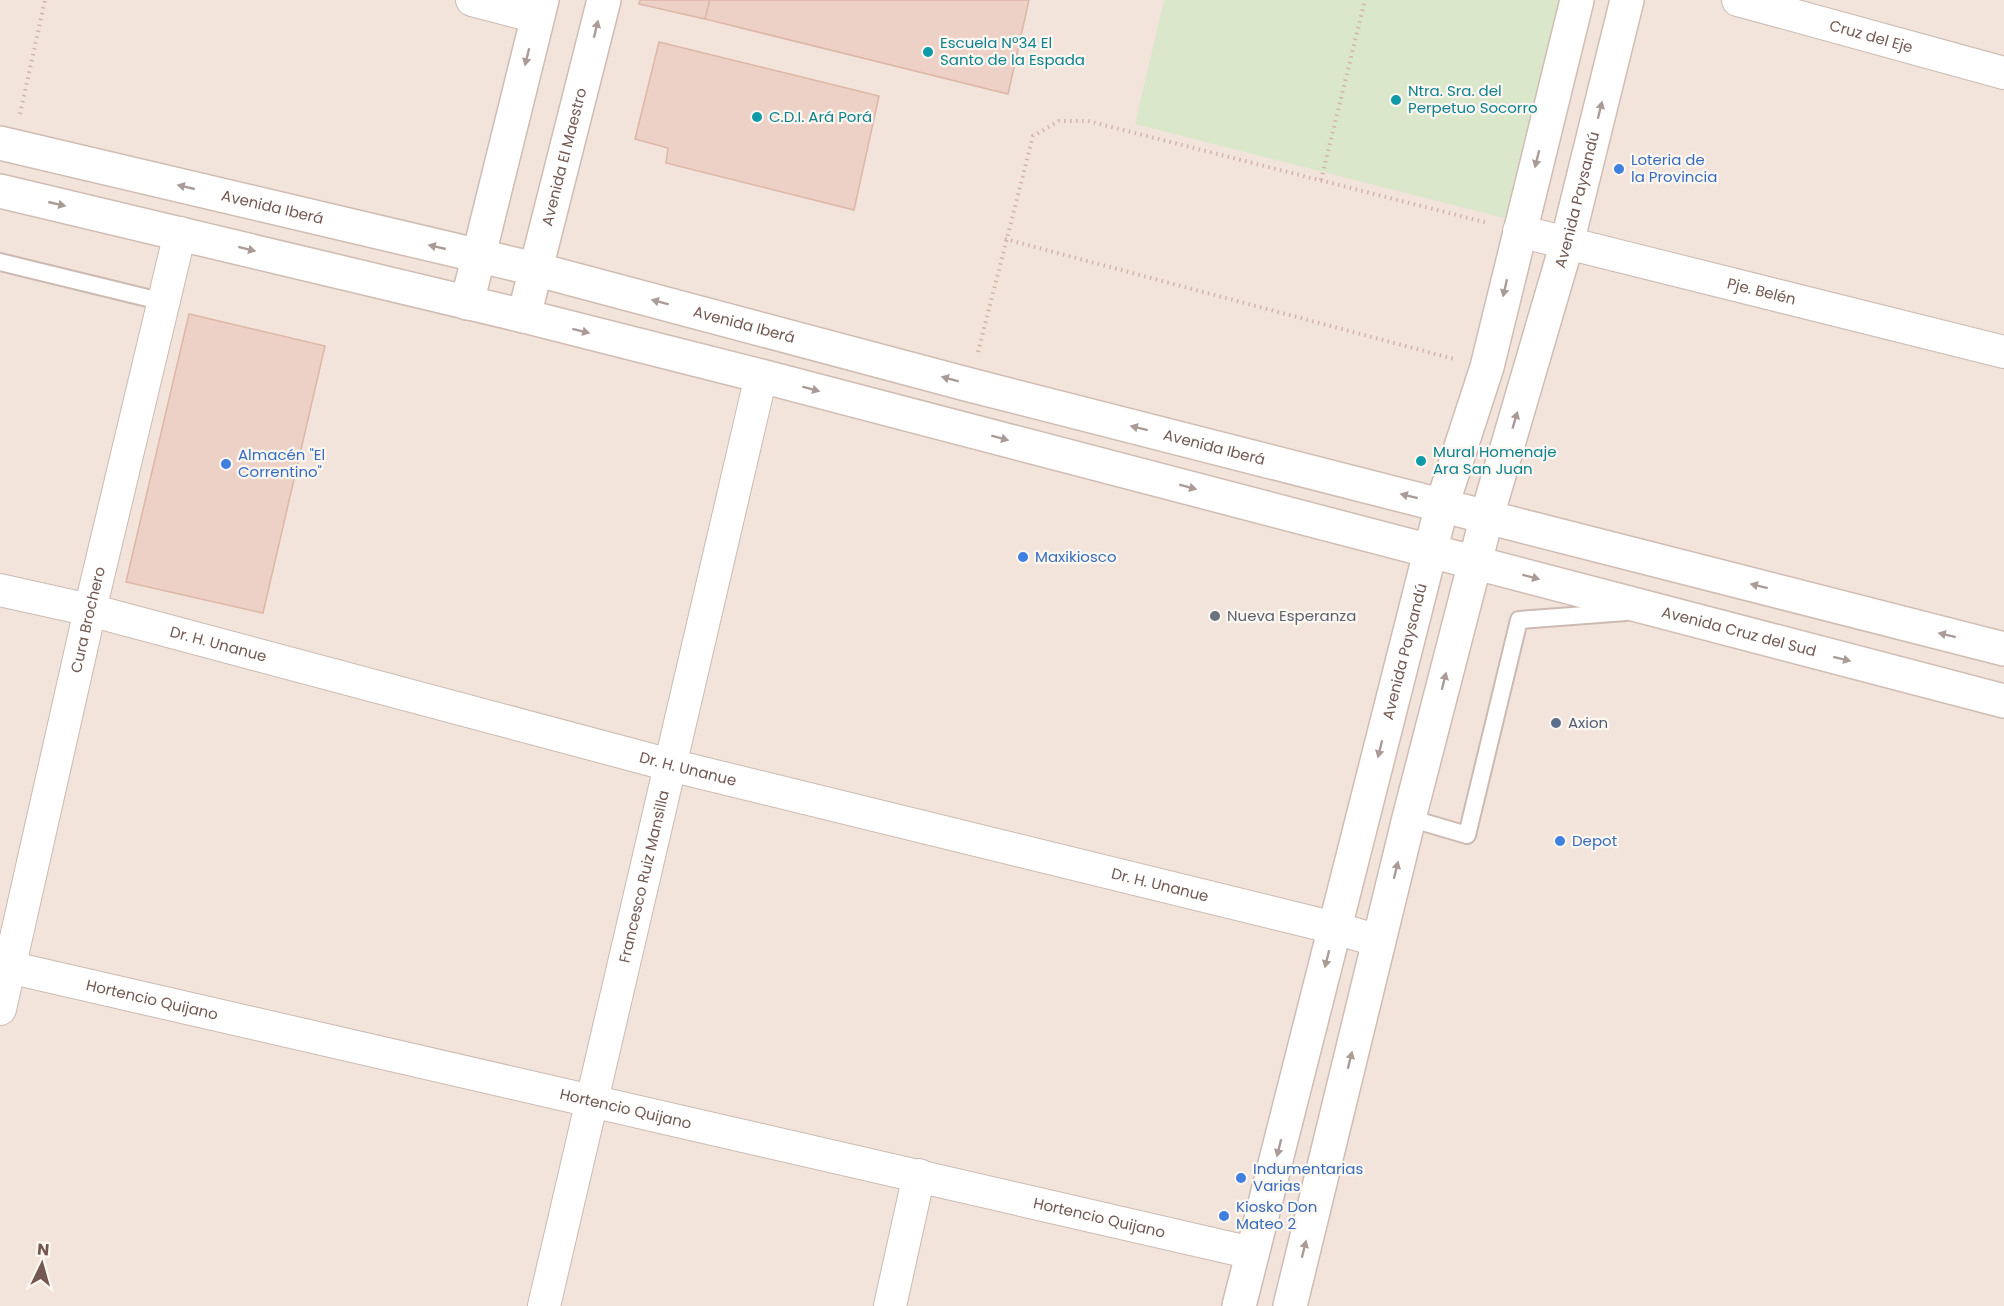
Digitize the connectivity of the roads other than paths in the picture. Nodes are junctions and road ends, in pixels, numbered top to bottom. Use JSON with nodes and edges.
{"nodes":[{"id":1,"x":472,"y":0,"type":"edge"},
{"id":2,"x":604,"y":0,"type":"edge"},
{"id":3,"x":1577,"y":0,"type":"edge"},
{"id":4,"x":1627,"y":0,"type":"edge"},
{"id":5,"x":1737,"y":0,"type":"edge"},
{"id":6,"x":539,"y":9,"type":"edge"},
{"id":7,"x":2004,"y":73,"type":"edge"},
{"id":8,"x":7,"y":145,"type":"edge"},
{"id":9,"x":0,"y":190,"type":"edge"},
{"id":10,"x":1519,"y":231,"type":"junction"},
{"id":11,"x":180,"y":233,"type":"junction"},
{"id":12,"x":1567,"y":243,"type":"junction"},
{"id":13,"x":478,"y":256,"type":"junction"},
{"id":14,"x":0,"y":262,"type":"edge"},
{"id":15,"x":535,"y":269,"type":"junction"},
{"id":16,"x":164,"y":302,"type":"junction"},
{"id":17,"x":467,"y":303,"type":"junction"},
{"id":18,"x":524,"y":316,"type":"junction"},
{"id":19,"x":2004,"y":352,"type":"edge"},
{"id":20,"x":761,"y":376,"type":"junction"},
{"id":21,"x":1443,"y":505,"type":"junction"},
{"id":22,"x":1487,"y":516,"type":"junction"},
{"id":23,"x":1431,"y":550,"type":"junction"},
{"id":24,"x":1475,"y":561,"type":"junction"},
{"id":25,"x":0,"y":590,"type":"edge"},
{"id":26,"x":90,"y":610,"type":"junction"},
{"id":27,"x":1653,"y":610,"type":"junction"},
{"id":28,"x":2004,"y":650,"type":"edge"},
{"id":29,"x":2004,"y":701,"type":"edge"},
{"id":30,"x":670,"y":765,"type":"junction"},
{"id":31,"x":1409,"y":818,"type":"junction"},
{"id":32,"x":1335,"y":928,"type":"junction"},
{"id":33,"x":1379,"y":941,"type":"junction"},
{"id":34,"x":5,"y":966,"type":"edge"},
{"id":35,"x":0,"y":1009,"type":"edge"},
{"id":36,"x":591,"y":1101,"type":"junction"},
{"id":37,"x":919,"y":1175,"type":"junction"},
{"id":38,"x":1252,"y":1253,"type":"junction"},
{"id":39,"x":544,"y":1306,"type":"edge"},
{"id":40,"x":890,"y":1306,"type":"edge"},
{"id":41,"x":1239,"y":1306,"type":"edge"},
{"id":42,"x":1290,"y":1306,"type":"edge"}],
"edges":[{"from":1,"to":6,"type":"street"},
{"from":15,"to":2,"type":"main road","name":"Avenida El Maestro","one_way":true},
{"from":3,"to":10,"type":"main road","name":"Avenida Paysandú","one_way":true},
{"from":12,"to":4,"type":"main road","name":"Avenida Paysandú","one_way":true},
{"from":5,"to":7,"type":"street","name":"Cruz del Eje"},
{"from":6,"to":13,"type":"main road","one_way":true},
{"from":13,"to":8,"type":"main road","name":"Avenida Iberá","one_way":true},
{"from":9,"to":11,"type":"main road","one_way":true},
{"from":10,"to":12,"type":"street","name":"Pje. Belén"},
{"from":10,"to":21,"type":"main road","name":"Avenida Paysandú","one_way":true},
{"from":11,"to":16,"type":"street","name":"Cura Brochero"},
{"from":11,"to":17,"type":"main road","one_way":true},
{"from":12,"to":19,"type":"street","name":"Pje. Belén"},
{"from":22,"to":12,"type":"main road","name":"Avenida Paysandú","one_way":true},
{"from":13,"to":15,"type":"main road","name":"Avenida Iberá"},
{"from":13,"to":17,"type":"main road"},
{"from":14,"to":16,"type":"lane"},
{"from":15,"to":18,"type":"main road","name":"Avenida El Maestro"},
{"from":21,"to":15,"type":"main road","name":"Avenida Iberá","one_way":true},
{"from":16,"to":26,"type":"street","name":"Cura Brochero"},
{"from":17,"to":18,"type":"main road"},
{"from":18,"to":20,"type":"main road","one_way":true},
{"from":20,"to":23,"type":"main road","one_way":true},
{"from":20,"to":30,"type":"street","name":"Francesco Ruiz Mansilla"},
{"from":21,"to":22,"type":"main road","name":"Avenida Iberá"},
{"from":21,"to":23,"type":"main road","name":"Avenida Paysandú"},
{"from":22,"to":24,"type":"main road","name":"Avenida Paysandú"},
{"from":28,"to":22,"type":"main road","one_way":true},
{"from":23,"to":24,"type":"main road"},
{"from":23,"to":32,"type":"main road","name":"Avenida Paysandú","one_way":true},
{"from":24,"to":27,"type":"main road","name":"Avenida Cruz del Sud","one_way":true},
{"from":31,"to":24,"type":"main road","name":"Avenida Paysandú","one_way":true},
{"from":25,"to":26,"type":"street","name":"Dr. H. Unanue"},
{"from":26,"to":30,"type":"street","name":"Dr. H. Unanue"},
{"from":26,"to":34,"type":"street","name":"Cura Brochero"},
{"from":27,"to":29,"type":"main road","name":"Avenida Cruz del Sud","one_way":true},
{"from":27,"to":31,"type":"lane"},
{"from":30,"to":32,"type":"street","name":"Dr. H. Unanue"},
{"from":30,"to":36,"type":"street","name":"Francesco Ruiz Mansilla"},
{"from":33,"to":31,"type":"main road","name":"Avenida Paysandú","one_way":true},
{"from":32,"to":33,"type":"street","name":"Dr. H. Unanue"},
{"from":32,"to":38,"type":"main road","name":"Avenida Paysandú","one_way":true},
{"from":42,"to":33,"type":"main road","name":"Avenida Paysandú","one_way":true},
{"from":34,"to":35,"type":"street","name":"Cura Brochero"},
{"from":34,"to":36,"type":"street","name":"Hortencio Quijano"},
{"from":36,"to":37,"type":"street","name":"Hortencio Quijano"},
{"from":36,"to":39,"type":"street","name":"Francesco Ruiz Mansilla"},
{"from":37,"to":38,"type":"street","name":"Hortencio Quijano"},
{"from":37,"to":40,"type":"street"},
{"from":38,"to":41,"type":"main road","name":"Avenida Paysandú"}]}
